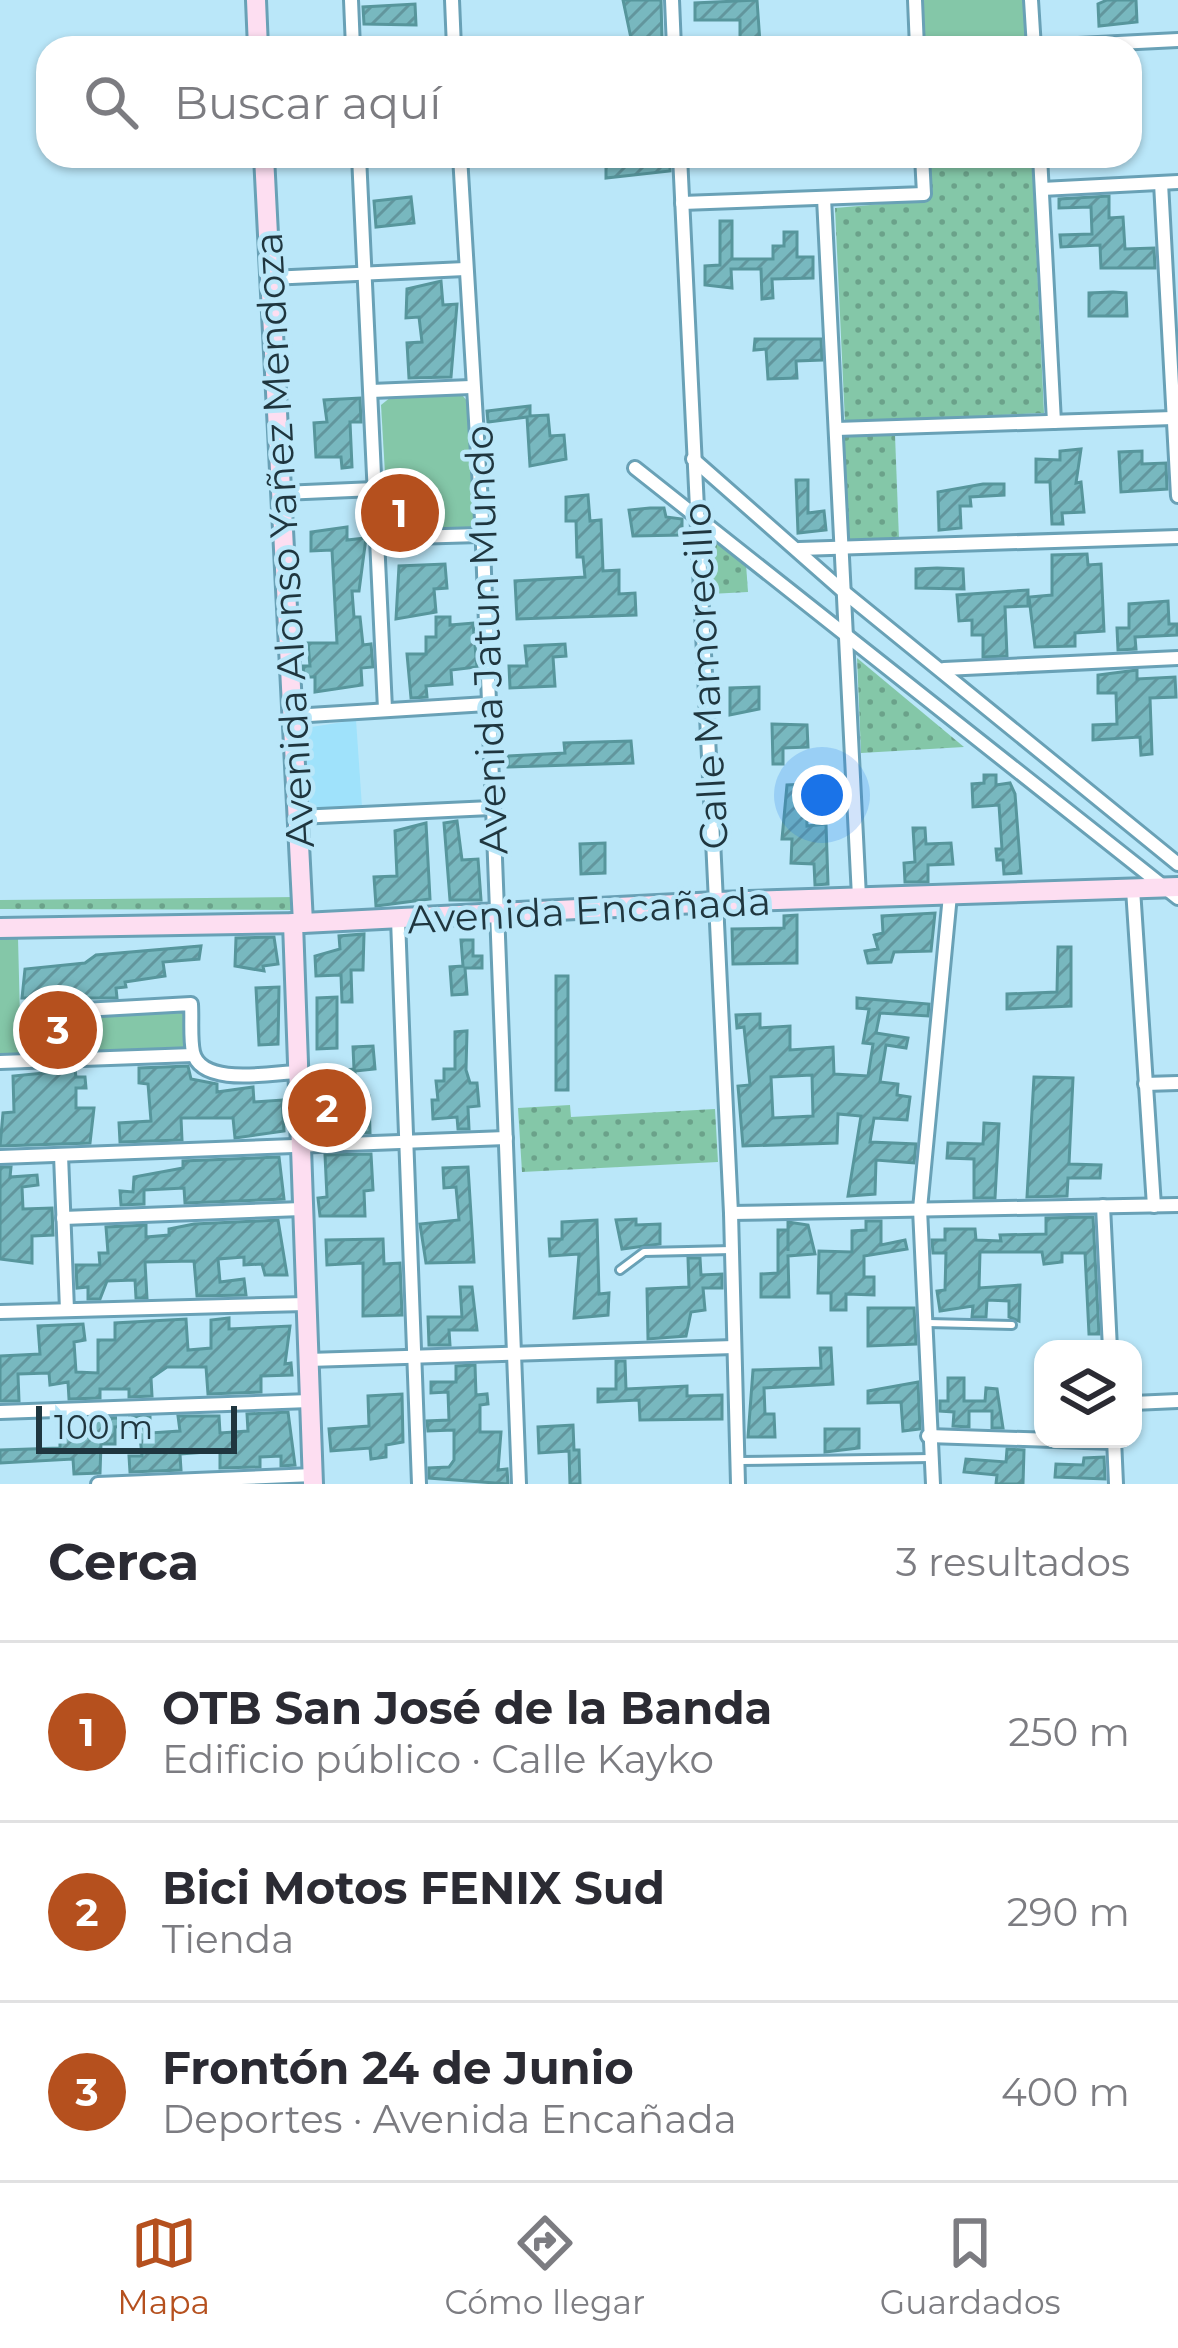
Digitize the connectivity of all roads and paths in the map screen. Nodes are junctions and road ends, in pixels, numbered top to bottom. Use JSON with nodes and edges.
{"nodes":[{"id":1,"x":256,"y":0,"type":"edge"},
{"id":2,"x":351,"y":0,"type":"edge"},
{"id":3,"x":452,"y":0,"type":"edge"},
{"id":4,"x":672,"y":0,"type":"edge"},
{"id":5,"x":915,"y":0,"type":"edge"},
{"id":6,"x":1031,"y":0,"type":"edge"},
{"id":7,"x":258,"y":36,"type":"edge"},
{"id":8,"x":352,"y":36,"type":"edge"},
{"id":9,"x":454,"y":36,"type":"edge"},
{"id":10,"x":674,"y":36,"type":"edge"},
{"id":11,"x":916,"y":36,"type":"edge"},
{"id":12,"x":1033,"y":36,"type":"edge"},
{"id":13,"x":1178,"y":40,"type":"edge"},
{"id":14,"x":1142,"y":42,"type":"edge"},
{"id":15,"x":265,"y":168,"type":"edge"},
{"id":16,"x":360,"y":168,"type":"edge"},
{"id":17,"x":461,"y":168,"type":"edge"},
{"id":18,"x":681,"y":168,"type":"edge"},
{"id":19,"x":923,"y":168,"type":"edge"},
{"id":20,"x":1041,"y":168,"type":"edge"},
{"id":21,"x":1178,"y":182,"type":"edge"},
{"id":22,"x":1161,"y":183,"type":"junction"},
{"id":23,"x":1042,"y":189,"type":"junction"},
{"id":24,"x":824,"y":198,"type":"junction"},
{"id":25,"x":682,"y":203,"type":"junction"},
{"id":26,"x":465,"y":269,"type":"junction"},
{"id":27,"x":365,"y":274,"type":"junction"},
{"id":28,"x":270,"y":278,"type":"junction"},
{"id":29,"x":471,"y":387,"type":"junction"},
{"id":30,"x":370,"y":391,"type":"junction"},
{"id":31,"x":1173,"y":418,"type":"junction"},
{"id":32,"x":1054,"y":422,"type":"junction"},
{"id":33,"x":836,"y":429,"type":"junction"},
{"id":34,"x":693,"y":459,"type":"junction"},
{"id":35,"x":635,"y":468,"type":"dead end"},
{"id":36,"x":375,"y":488,"type":"junction"},
{"id":37,"x":282,"y":493,"type":"junction"},
{"id":38,"x":1178,"y":496,"type":"edge"},
{"id":39,"x":696,"y":511,"type":"junction"},
{"id":40,"x":480,"y":535,"type":"junction"},
{"id":41,"x":1178,"y":537,"type":"edge"},
{"id":42,"x":377,"y":538,"type":"junction"},
{"id":43,"x":842,"y":546,"type":"junction"},
{"id":44,"x":799,"y":549,"type":"junction"},
{"id":45,"x":844,"y":592,"type":"junction"},
{"id":46,"x":846,"y":633,"type":"junction"},
{"id":47,"x":1178,"y":658,"type":"edge"},
{"id":48,"x":943,"y":669,"type":"junction"},
{"id":49,"x":487,"y":704,"type":"junction"},
{"id":50,"x":385,"y":709,"type":"junction"},
{"id":51,"x":293,"y":716,"type":"junction"},
{"id":52,"x":491,"y":808,"type":"junction"},
{"id":53,"x":298,"y":817,"type":"junction"},
{"id":54,"x":1178,"y":864,"type":"edge"},
{"id":55,"x":1133,"y":889,"type":"junction"},
{"id":56,"x":1174,"y":891,"type":"edge"},
{"id":57,"x":950,"y":896,"type":"junction"},
{"id":58,"x":860,"y":897,"type":"junction"},
{"id":59,"x":717,"y":902,"type":"junction"},
{"id":60,"x":498,"y":915,"type":"junction"},
{"id":61,"x":398,"y":919,"type":"junction"},
{"id":62,"x":298,"y":923,"type":"junction"},
{"id":63,"x":0,"y":928,"type":"edge"},
{"id":64,"x":47,"y":1012,"type":"dead end"},
{"id":65,"x":193,"y":1055,"type":"junction"},
{"id":66,"x":0,"y":1062,"type":"edge"},
{"id":67,"x":297,"y":1072,"type":"junction"},
{"id":68,"x":1178,"y":1083,"type":"edge"},
{"id":69,"x":1145,"y":1084,"type":"junction"},
{"id":70,"x":506,"y":1138,"type":"junction"},
{"id":71,"x":405,"y":1141,"type":"junction"},
{"id":72,"x":299,"y":1143,"type":"junction"},
{"id":73,"x":61,"y":1155,"type":"junction"},
{"id":74,"x":0,"y":1157,"type":"edge"},
{"id":75,"x":1178,"y":1205,"type":"edge"},
{"id":76,"x":1103,"y":1206,"type":"junction"},
{"id":77,"x":1154,"y":1206,"type":"junction"},
{"id":78,"x":302,"y":1209,"type":"junction"},
{"id":79,"x":920,"y":1209,"type":"junction"},
{"id":80,"x":731,"y":1213,"type":"junction"},
{"id":81,"x":63,"y":1218,"type":"junction"},
{"id":82,"x":732,"y":1250,"type":"junction"},
{"id":83,"x":620,"y":1270,"type":"dead end"},
{"id":84,"x":306,"y":1304,"type":"junction"},
{"id":85,"x":67,"y":1310,"type":"junction"},
{"id":86,"x":0,"y":1312,"type":"edge"},
{"id":87,"x":925,"y":1323,"type":"junction"},
{"id":88,"x":1012,"y":1325,"type":"dead end"},
{"id":89,"x":1110,"y":1340,"type":"edge"},
{"id":90,"x":734,"y":1347,"type":"junction"},
{"id":91,"x":514,"y":1353,"type":"junction"},
{"id":92,"x":414,"y":1357,"type":"junction"},
{"id":93,"x":308,"y":1360,"type":"junction"},
{"id":94,"x":310,"y":1401,"type":"junction"},
{"id":95,"x":1178,"y":1401,"type":"edge"},
{"id":96,"x":1142,"y":1403,"type":"edge"},
{"id":97,"x":0,"y":1412,"type":"edge"},
{"id":98,"x":928,"y":1436,"type":"junction"},
{"id":99,"x":1034,"y":1439,"type":"edge"},
{"id":100,"x":1114,"y":1448,"type":"edge"},
{"id":101,"x":930,"y":1458,"type":"junction"},
{"id":102,"x":737,"y":1461,"type":"junction"},
{"id":103,"x":313,"y":1480,"type":"edge"},
{"id":104,"x":98,"y":1484,"type":"edge"},
{"id":105,"x":418,"y":1484,"type":"edge"},
{"id":106,"x":518,"y":1484,"type":"edge"},
{"id":107,"x":738,"y":1484,"type":"edge"},
{"id":108,"x":933,"y":1484,"type":"edge"},
{"id":109,"x":1116,"y":1484,"type":"edge"}],
"edges":[{"from":1,"to":7,"type":"main road"},
{"from":2,"to":8,"type":"street"},
{"from":3,"to":9,"type":"street"},
{"from":4,"to":10,"type":"street"},
{"from":5,"to":11,"type":"street"},
{"from":6,"to":12,"type":"street"},
{"from":13,"to":14,"type":"street"},
{"from":15,"to":28,"type":"main road","name":"Avenida Alonso Yañez Mendoza"},
{"from":16,"to":27,"type":"street"},
{"from":17,"to":26,"type":"street","name":"Avenida Jatun Mundo"},
{"from":18,"to":25,"type":"street","name":"Calle Mamorecillo"},
{"from":19,"to":24,"type":"street"},
{"from":20,"to":23,"type":"street"},
{"from":21,"to":22,"type":"street"},
{"from":22,"to":23,"type":"street"},
{"from":22,"to":31,"type":"street"},
{"from":23,"to":32,"type":"street"},
{"from":24,"to":25,"type":"street"},
{"from":24,"to":33,"type":"street"},
{"from":25,"to":34,"type":"street","name":"Calle Mamorecillo"},
{"from":26,"to":27,"type":"street"},
{"from":26,"to":29,"type":"street","name":"Avenida Jatun Mundo"},
{"from":27,"to":28,"type":"street"},
{"from":27,"to":30,"type":"street"},
{"from":28,"to":37,"type":"main road","name":"Avenida Alonso Yañez Mendoza"},
{"from":29,"to":30,"type":"street"},
{"from":29,"to":40,"type":"street","name":"Avenida Jatun Mundo"},
{"from":30,"to":36,"type":"street"},
{"from":31,"to":32,"type":"street"},
{"from":31,"to":38,"type":"street"},
{"from":32,"to":33,"type":"street"},
{"from":33,"to":43,"type":"street"},
{"from":34,"to":39,"type":"street","name":"Calle Mamorecillo"},
{"from":34,"to":44,"type":"street"},
{"from":35,"to":39,"type":"street"},
{"from":36,"to":37,"type":"street"},
{"from":36,"to":42,"type":"street"},
{"from":37,"to":51,"type":"main road","name":"Avenida Alonso Yañez Mendoza"},
{"from":39,"to":46,"type":"street"},
{"from":39,"to":59,"type":"street","name":"Calle Mamorecillo"},
{"from":40,"to":42,"type":"street"},
{"from":40,"to":49,"type":"street","name":"Avenida Jatun Mundo"},
{"from":41,"to":43,"type":"street"},
{"from":42,"to":50,"type":"street"},
{"from":43,"to":44,"type":"street"},
{"from":43,"to":45,"type":"street"},
{"from":44,"to":45,"type":"street"},
{"from":45,"to":46,"type":"street"},
{"from":45,"to":48,"type":"street"},
{"from":46,"to":56,"type":"street"},
{"from":46,"to":58,"type":"street"},
{"from":47,"to":48,"type":"street"},
{"from":48,"to":54,"type":"street"},
{"from":49,"to":50,"type":"street"},
{"from":49,"to":52,"type":"street","name":"Avenida Jatun Mundo"},
{"from":50,"to":51,"type":"street"},
{"from":51,"to":53,"type":"main road","name":"Avenida Alonso Yañez Mendoza"},
{"from":52,"to":53,"type":"street"},
{"from":52,"to":60,"type":"street","name":"Avenida Jatun Mundo"},
{"from":53,"to":62,"type":"main road","name":"Avenida Alonso Yañez Mendoza"},
{"from":55,"to":56,"type":"main road","name":"Avenida Encañada"},
{"from":55,"to":57,"type":"main road","name":"Avenida Encañada"},
{"from":55,"to":69,"type":"street"},
{"from":57,"to":58,"type":"main road","name":"Avenida Encañada"},
{"from":57,"to":79,"type":"street"},
{"from":58,"to":59,"type":"main road","name":"Avenida Encañada"},
{"from":59,"to":60,"type":"main road","name":"Avenida Encañada"},
{"from":59,"to":80,"type":"street","name":"Calle Mamorecillo"},
{"from":60,"to":61,"type":"main road","name":"Avenida Encañada"},
{"from":60,"to":70,"type":"street","name":"Avenida Jatun Mundo"},
{"from":61,"to":62,"type":"main road","name":"Avenida Encañada"},
{"from":61,"to":71,"type":"street"},
{"from":62,"to":63,"type":"main road","name":"Avenida Encañada"},
{"from":62,"to":67,"type":"main road","name":"Avenida Alonso Yañez Mendoza"},
{"from":64,"to":65,"type":"street"},
{"from":65,"to":66,"type":"street"},
{"from":65,"to":67,"type":"street"},
{"from":67,"to":72,"type":"main road","name":"Avenida Alonso Yañez Mendoza"},
{"from":68,"to":69,"type":"street"},
{"from":69,"to":77,"type":"street"},
{"from":70,"to":71,"type":"street"},
{"from":70,"to":91,"type":"street","name":"Avenida Jatun Mundo"},
{"from":71,"to":72,"type":"street"},
{"from":71,"to":92,"type":"street"},
{"from":72,"to":73,"type":"street"},
{"from":72,"to":78,"type":"main road","name":"Avenida Alonso Yañez Mendoza"},
{"from":73,"to":74,"type":"street"},
{"from":73,"to":81,"type":"street"},
{"from":75,"to":77,"type":"street"},
{"from":76,"to":77,"type":"street"},
{"from":76,"to":79,"type":"street"},
{"from":76,"to":89,"type":"street"},
{"from":78,"to":81,"type":"street"},
{"from":78,"to":84,"type":"main road","name":"Avenida Alonso Yañez Mendoza"},
{"from":79,"to":80,"type":"street"},
{"from":79,"to":87,"type":"street"},
{"from":80,"to":82,"type":"street","name":"Calle Mamorecillo"},
{"from":81,"to":85,"type":"street"},
{"from":82,"to":83,"type":"lane"},
{"from":82,"to":90,"type":"street","name":"Calle Mamorecillo"},
{"from":84,"to":85,"type":"street"},
{"from":84,"to":93,"type":"main road","name":"Avenida Alonso Yañez Mendoza"},
{"from":85,"to":86,"type":"street"},
{"from":87,"to":88,"type":"lane"},
{"from":87,"to":98,"type":"street"},
{"from":90,"to":91,"type":"street"},
{"from":90,"to":102,"type":"street","name":"Calle Mamorecillo"},
{"from":91,"to":92,"type":"street"},
{"from":91,"to":106,"type":"street","name":"Avenida Jatun Mundo"},
{"from":92,"to":93,"type":"street"},
{"from":92,"to":105,"type":"street"},
{"from":93,"to":94,"type":"main road","name":"Avenida Alonso Yañez Mendoza"},
{"from":94,"to":97,"type":"street"},
{"from":94,"to":103,"type":"main road","name":"Avenida Alonso Yañez Mendoza"},
{"from":95,"to":96,"type":"street"},
{"from":98,"to":99,"type":"street"},
{"from":98,"to":101,"type":"street"},
{"from":100,"to":109,"type":"street"},
{"from":101,"to":102,"type":"lane"},
{"from":101,"to":108,"type":"street"},
{"from":102,"to":107,"type":"street","name":"Calle Mamorecillo"},
{"from":103,"to":104,"type":"street"}]}
